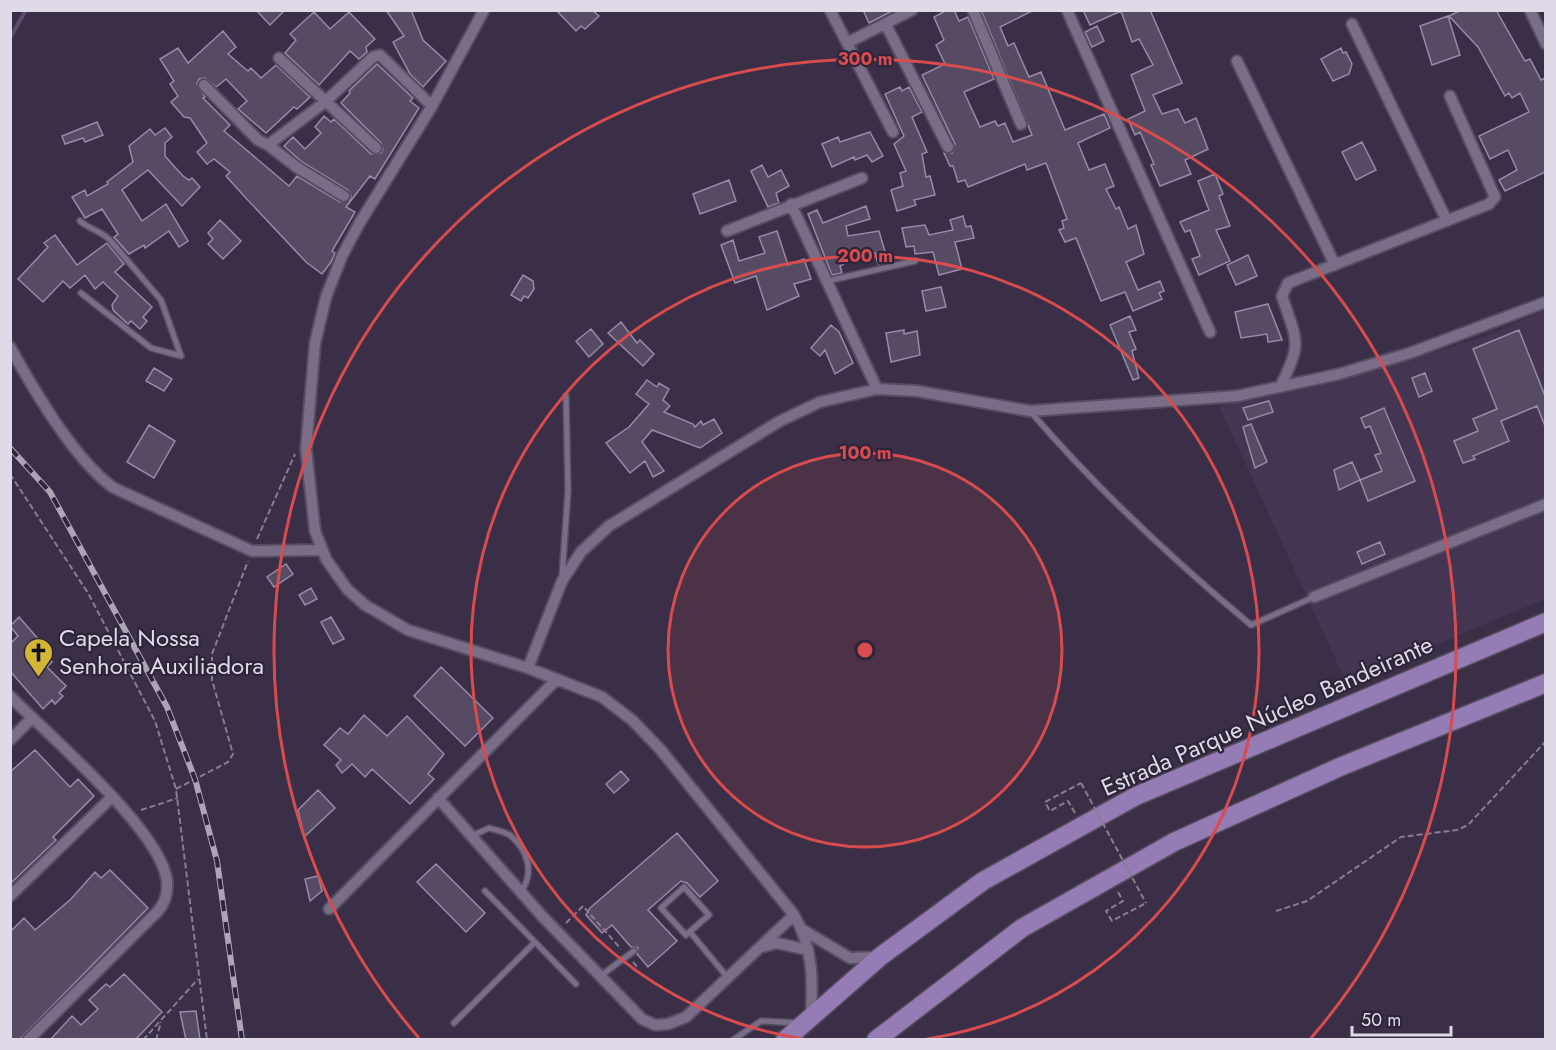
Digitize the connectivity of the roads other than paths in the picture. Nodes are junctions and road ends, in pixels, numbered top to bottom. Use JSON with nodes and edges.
{"nodes":[{"id":1,"x":484,"y":10,"type":"edge"},
{"id":2,"x":830,"y":10,"type":"edge"},
{"id":3,"x":912,"y":10,"type":"edge"},
{"id":4,"x":973,"y":10,"type":"edge"},
{"id":5,"x":1067,"y":10,"type":"edge"},
{"id":6,"x":1530,"y":10,"type":"edge"},
{"id":7,"x":1352,"y":24,"type":"dead end"},
{"id":8,"x":886,"y":25,"type":"junction"},
{"id":9,"x":847,"y":42,"type":"junction"},
{"id":10,"x":1545,"y":44,"type":"edge"},
{"id":11,"x":279,"y":58,"type":"dead end"},
{"id":12,"x":1237,"y":61,"type":"dead end"},
{"id":13,"x":204,"y":85,"type":"dead end"},
{"id":14,"x":1450,"y":96,"type":"dead end"},
{"id":15,"x":325,"y":102,"type":"junction"},
{"id":16,"x":432,"y":106,"type":"junction"},
{"id":17,"x":1021,"y":124,"type":"dead end"},
{"id":18,"x":893,"y":132,"type":"dead end"},
{"id":19,"x":268,"y":145,"type":"junction"},
{"id":20,"x":948,"y":147,"type":"dead end"},
{"id":21,"x":376,"y":148,"type":"dead end"},
{"id":22,"x":861,"y":178,"type":"dead end"},
{"id":23,"x":344,"y":196,"type":"dead end"},
{"id":24,"x":791,"y":204,"type":"junction"},
{"id":25,"x":80,"y":221,"type":"dead end"},
{"id":26,"x":1447,"y":221,"type":"junction"},
{"id":27,"x":727,"y":231,"type":"dead end"},
{"id":28,"x":915,"y":261,"type":"dead end"},
{"id":29,"x":1335,"y":264,"type":"junction"},
{"id":30,"x":827,"y":281,"type":"junction"},
{"id":31,"x":81,"y":293,"type":"dead end"},
{"id":32,"x":1545,"y":302,"type":"edge"},
{"id":33,"x":1210,"y":333,"type":"dead end"},
{"id":34,"x":10,"y":347,"type":"edge"},
{"id":35,"x":1280,"y":387,"type":"junction"},
{"id":36,"x":877,"y":389,"type":"junction"},
{"id":37,"x":566,"y":396,"type":"dead end"},
{"id":38,"x":1030,"y":411,"type":"junction"},
{"id":39,"x":1545,"y":504,"type":"edge"},
{"id":40,"x":322,"y":550,"type":"junction"},
{"id":41,"x":562,"y":581,"type":"junction"},
{"id":42,"x":1314,"y":597,"type":"joint"},
{"id":43,"x":1545,"y":622,"type":"edge"},
{"id":44,"x":528,"y":668,"type":"junction"},
{"id":45,"x":556,"y":680,"type":"junction"},
{"id":46,"x":1545,"y":683,"type":"edge"},
{"id":47,"x":10,"y":696,"type":"edge"},
{"id":48,"x":33,"y":718,"type":"junction"},
{"id":49,"x":10,"y":740,"type":"edge"},
{"id":50,"x":112,"y":797,"type":"junction"},
{"id":51,"x":438,"y":798,"type":"junction"},
{"id":52,"x":472,"y":836,"type":"junction"},
{"id":53,"x":485,"y":891,"type":"dead end"},
{"id":54,"x":521,"y":892,"type":"junction"},
{"id":55,"x":10,"y":896,"type":"edge"},
{"id":56,"x":329,"y":909,"type":"dead end"},
{"id":57,"x":794,"y":915,"type":"junction"},
{"id":58,"x":803,"y":930,"type":"junction"},
{"id":59,"x":690,"y":932,"type":"junction"},
{"id":60,"x":535,"y":942,"type":"junction"},
{"id":61,"x":762,"y":947,"type":"junction"},
{"id":62,"x":808,"y":950,"type":"junction"},
{"id":63,"x":634,"y":951,"type":"dead end"},
{"id":64,"x":881,"y":956,"type":"junction"},
{"id":65,"x":599,"y":978,"type":"junction"},
{"id":66,"x":728,"y":978,"type":"junction"},
{"id":67,"x":576,"y":984,"type":"dead end"},
{"id":68,"x":808,"y":1019,"type":"junction"},
{"id":69,"x":454,"y":1023,"type":"dead end"},
{"id":70,"x":28,"y":1040,"type":"edge"},
{"id":71,"x":733,"y":1040,"type":"edge"},
{"id":72,"x":785,"y":1040,"type":"edge"},
{"id":73,"x":876,"y":1040,"type":"edge"}],
"edges":[{"from":1,"to":16,"type":"street"},
{"from":2,"to":9,"type":"street"},
{"from":3,"to":8,"type":"street"},
{"from":4,"to":17,"type":"street"},
{"from":5,"to":33,"type":"street"},
{"from":6,"to":10,"type":"street"},
{"from":7,"to":26,"type":"street"},
{"from":8,"to":9,"type":"street"},
{"from":8,"to":20,"type":"street"},
{"from":9,"to":18,"type":"street"},
{"from":11,"to":15,"type":"street"},
{"from":12,"to":29,"type":"street"},
{"from":13,"to":19,"type":"street"},
{"from":14,"to":26,"type":"street"},
{"from":15,"to":16,"type":"street"},
{"from":15,"to":19,"type":"street"},
{"from":15,"to":21,"type":"street"},
{"from":16,"to":40,"type":"street"},
{"from":19,"to":23,"type":"street"},
{"from":22,"to":24,"type":"street"},
{"from":24,"to":27,"type":"street"},
{"from":24,"to":30,"type":"street"},
{"from":25,"to":31,"type":"lane"},
{"from":26,"to":29,"type":"street"},
{"from":28,"to":30,"type":"lane"},
{"from":29,"to":35,"type":"street"},
{"from":30,"to":36,"type":"street"},
{"from":32,"to":35,"type":"street"},
{"from":34,"to":40,"type":"street"},
{"from":35,"to":38,"type":"street"},
{"from":36,"to":38,"type":"street"},
{"from":36,"to":41,"type":"street"},
{"from":37,"to":41,"type":"lane"},
{"from":38,"to":42,"type":"lane"},
{"from":39,"to":42,"type":"street"},
{"from":40,"to":44,"type":"street"},
{"from":41,"to":44,"type":"street"},
{"from":43,"to":64,"type":"highway","name":"Estrada Parque Núcleo Bandeirante"},
{"from":44,"to":45,"type":"street"},
{"from":45,"to":51,"type":"street"},
{"from":45,"to":57,"type":"street"},
{"from":46,"to":73,"type":"highway"},
{"from":47,"to":48,"type":"street"},
{"from":48,"to":49,"type":"street"},
{"from":48,"to":50,"type":"street"},
{"from":50,"to":55,"type":"street"},
{"from":50,"to":70,"type":"street"},
{"from":51,"to":52,"type":"street"},
{"from":51,"to":56,"type":"street"},
{"from":52,"to":54,"type":"street"},
{"from":52,"to":54,"type":"lane"},
{"from":53,"to":60,"type":"lane"},
{"from":54,"to":65,"type":"street"},
{"from":57,"to":58,"type":"street"},
{"from":57,"to":61,"type":"street"},
{"from":58,"to":62,"type":"street"},
{"from":58,"to":64,"type":"street"},
{"from":59,"to":59,"type":"lane"},
{"from":59,"to":66,"type":"lane"},
{"from":60,"to":67,"type":"lane"},
{"from":60,"to":69,"type":"lane"},
{"from":61,"to":62,"type":"street"},
{"from":61,"to":66,"type":"street"},
{"from":62,"to":68,"type":"street"},
{"from":63,"to":65,"type":"lane"},
{"from":64,"to":68,"type":"highway","name":"Estrada Parque Núcleo Bandeirante"},
{"from":65,"to":66,"type":"street"},
{"from":68,"to":71,"type":"lane"},
{"from":68,"to":72,"type":"highway","name":"Estrada Parque Núcleo Bandeirante"}]}
